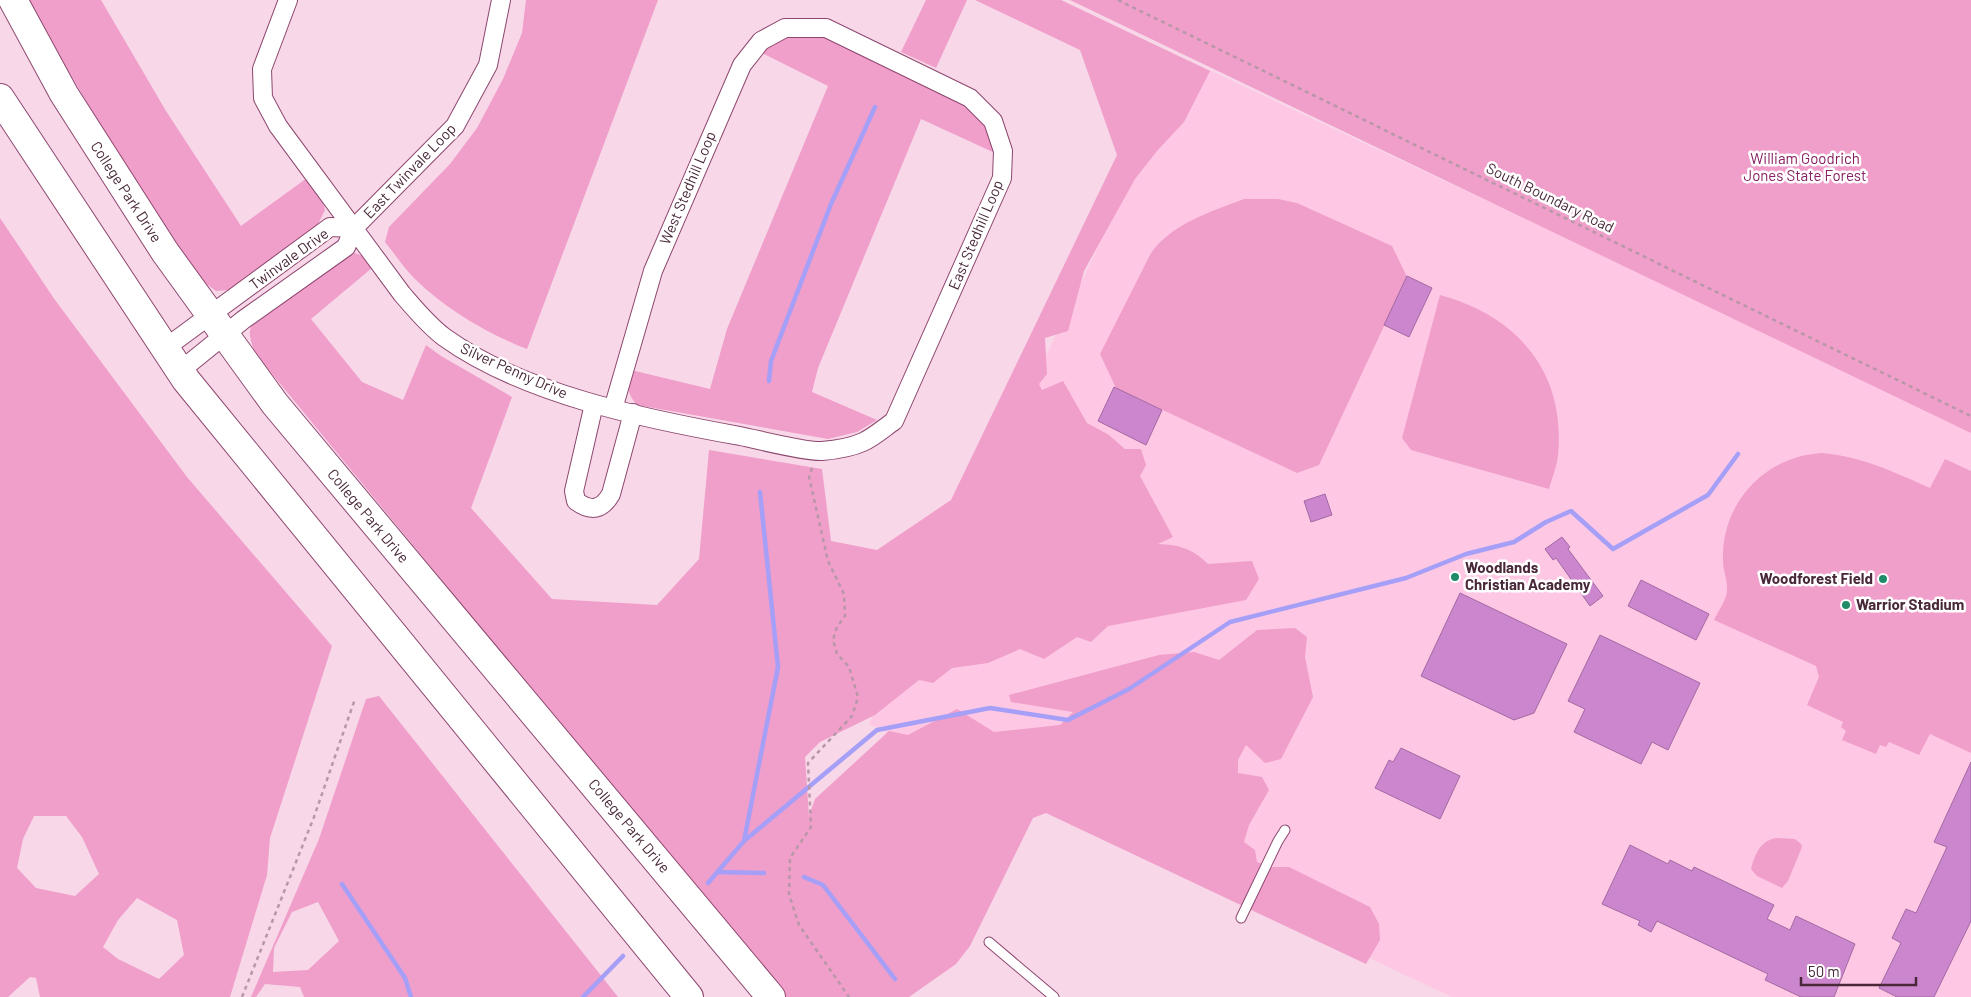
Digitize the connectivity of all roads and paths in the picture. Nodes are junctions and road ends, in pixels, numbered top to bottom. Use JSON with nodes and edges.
{"nodes":[{"id":1,"x":13,"y":0,"type":"edge"},
{"id":2,"x":288,"y":0,"type":"edge"},
{"id":3,"x":501,"y":0,"type":"edge"},
{"id":4,"x":1118,"y":0,"type":"edge"},
{"id":5,"x":826,"y":28,"type":"joint"},
{"id":6,"x":0,"y":98,"type":"edge"},
{"id":7,"x":354,"y":228,"type":"junction"},
{"id":8,"x":217,"y":326,"type":"junction"},
{"id":9,"x":164,"y":349,"type":"junction"},
{"id":10,"x":180,"y":371,"type":"junction"},
{"id":11,"x":594,"y":404,"type":"junction"},
{"id":12,"x":613,"y":409,"type":"junction"},
{"id":13,"x":632,"y":413,"type":"junction"},
{"id":14,"x":1971,"y":416,"type":"edge"},
{"id":15,"x":820,"y":451,"type":"junction"},
{"id":16,"x":355,"y":699,"type":"dead end"},
{"id":17,"x":1285,"y":830,"type":"dead end"},
{"id":18,"x":1241,"y":918,"type":"dead end"},
{"id":19,"x":989,"y":942,"type":"dead end"},
{"id":20,"x":242,"y":997,"type":"edge"},
{"id":21,"x":689,"y":997,"type":"edge"},
{"id":22,"x":771,"y":997,"type":"edge"},
{"id":23,"x":849,"y":997,"type":"edge"},
{"id":24,"x":1054,"y":997,"type":"edge"}],
"edges":[{"from":1,"to":8,"type":"main road","name":"College Park Drive"},
{"from":2,"to":7,"type":"street","name":"Silver Penny Drive"},
{"from":3,"to":7,"type":"street","name":"East Twinvale Loop"},
{"from":4,"to":14,"type":"path","name":"South Boundary Road"},
{"from":5,"to":12,"type":"street","name":"West Stedhill Loop"},
{"from":5,"to":15,"type":"street","name":"East Stedhill Loop"},
{"from":6,"to":9,"type":"main road"},
{"from":7,"to":8,"type":"street","name":"Twinvale Drive"},
{"from":7,"to":8,"type":"street","name":"Twinvale Drive"},
{"from":7,"to":11,"type":"street","name":"Silver Penny Drive"},
{"from":8,"to":9,"type":"street","name":"Twinvale Drive"},
{"from":8,"to":10,"type":"street","name":"Twinvale Drive"},
{"from":8,"to":22,"type":"main road","name":"College Park Drive"},
{"from":9,"to":10,"type":"main road"},
{"from":10,"to":21,"type":"main road"},
{"from":11,"to":12,"type":"street","name":"Silver Penny Drive"},
{"from":11,"to":13,"type":"street"},
{"from":12,"to":13,"type":"street","name":"Silver Penny Drive"},
{"from":13,"to":15,"type":"street","name":"Silver Penny Drive"},
{"from":15,"to":23,"type":"path"},
{"from":16,"to":20,"type":"path"},
{"from":17,"to":18,"type":"lane"},
{"from":19,"to":24,"type":"lane"}]}
